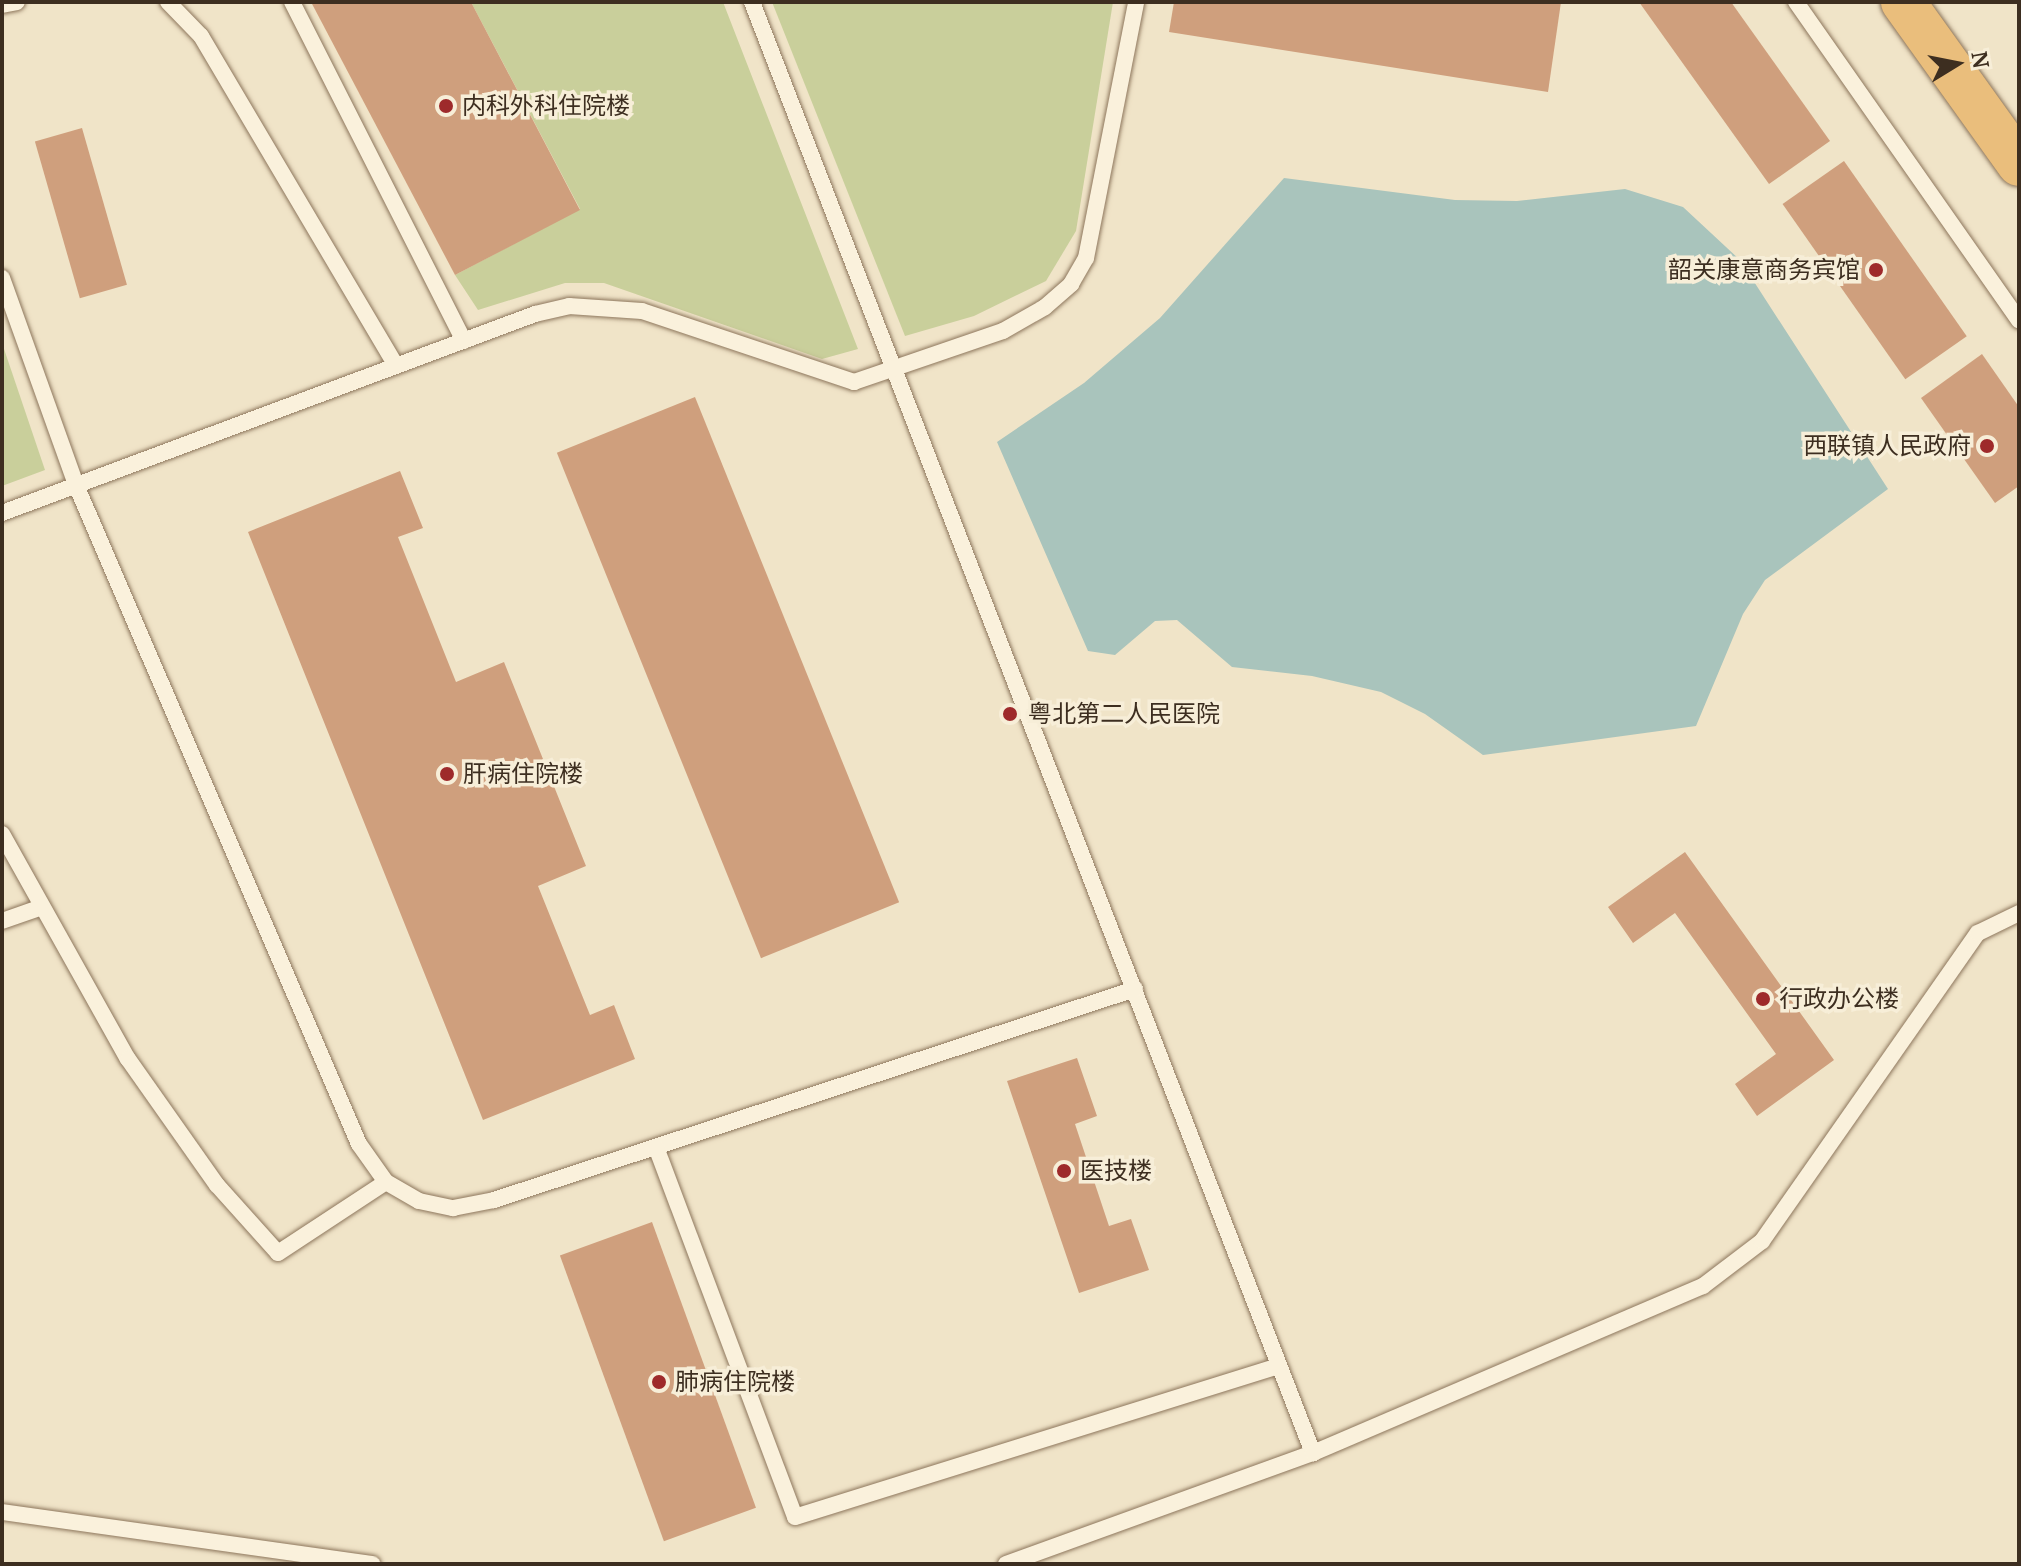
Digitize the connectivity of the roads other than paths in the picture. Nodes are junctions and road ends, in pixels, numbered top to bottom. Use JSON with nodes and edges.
{"nodes":[{"id":1,"x":17,"y":2,"type":"edge"},
{"id":2,"x":168,"y":2,"type":"edge"},
{"id":3,"x":292,"y":2,"type":"edge"},
{"id":4,"x":752,"y":2,"type":"edge"},
{"id":5,"x":1136,"y":2,"type":"edge"},
{"id":6,"x":1796,"y":2,"type":"edge"},
{"id":7,"x":1903,"y":2,"type":"edge"},
{"id":8,"x":2,"y":5,"type":"edge"},
{"id":9,"x":2019,"y":164,"type":"edge"},
{"id":10,"x":2,"y":278,"type":"edge"},
{"id":11,"x":2019,"y":321,"type":"edge"},
{"id":12,"x":464,"y":341,"type":"junction"},
{"id":13,"x":396,"y":366,"type":"junction"},
{"id":14,"x":897,"y":368,"type":"junction"},
{"id":15,"x":76,"y":485,"type":"junction"},
{"id":16,"x":2,"y":513,"type":"edge"},
{"id":17,"x":2,"y":834,"type":"edge"},
{"id":18,"x":42,"y":907,"type":"junction"},
{"id":19,"x":2019,"y":913,"type":"edge"},
{"id":20,"x":2,"y":921,"type":"edge"},
{"id":21,"x":1135,"y":989,"type":"junction"},
{"id":22,"x":656,"y":1147,"type":"junction"},
{"id":23,"x":386,"y":1182,"type":"junction"},
{"id":24,"x":1279,"y":1366,"type":"junction"},
{"id":25,"x":1313,"y":1453,"type":"junction"},
{"id":26,"x":2,"y":1512,"type":"edge"},
{"id":27,"x":372,"y":1564,"type":"edge"},
{"id":28,"x":1006,"y":1564,"type":"edge"}],
"edges":[{"from":1,"to":8,"type":"lane"},
{"from":2,"to":13,"type":"lane"},
{"from":3,"to":12,"type":"lane"},
{"from":4,"to":14,"type":"lane"},
{"from":5,"to":14,"type":"lane"},
{"from":6,"to":11,"type":"lane"},
{"from":7,"to":9,"type":"highway"},
{"from":10,"to":15,"type":"lane"},
{"from":12,"to":13,"type":"lane"},
{"from":12,"to":14,"type":"lane"},
{"from":13,"to":15,"type":"lane"},
{"from":14,"to":21,"type":"lane"},
{"from":15,"to":16,"type":"lane"},
{"from":15,"to":23,"type":"lane"},
{"from":17,"to":18,"type":"lane"},
{"from":18,"to":20,"type":"lane"},
{"from":18,"to":23,"type":"lane"},
{"from":19,"to":25,"type":"lane"},
{"from":21,"to":22,"type":"lane"},
{"from":21,"to":24,"type":"lane"},
{"from":22,"to":23,"type":"lane"},
{"from":22,"to":24,"type":"lane"},
{"from":24,"to":25,"type":"lane"},
{"from":25,"to":28,"type":"lane"},
{"from":26,"to":27,"type":"lane"}]}
